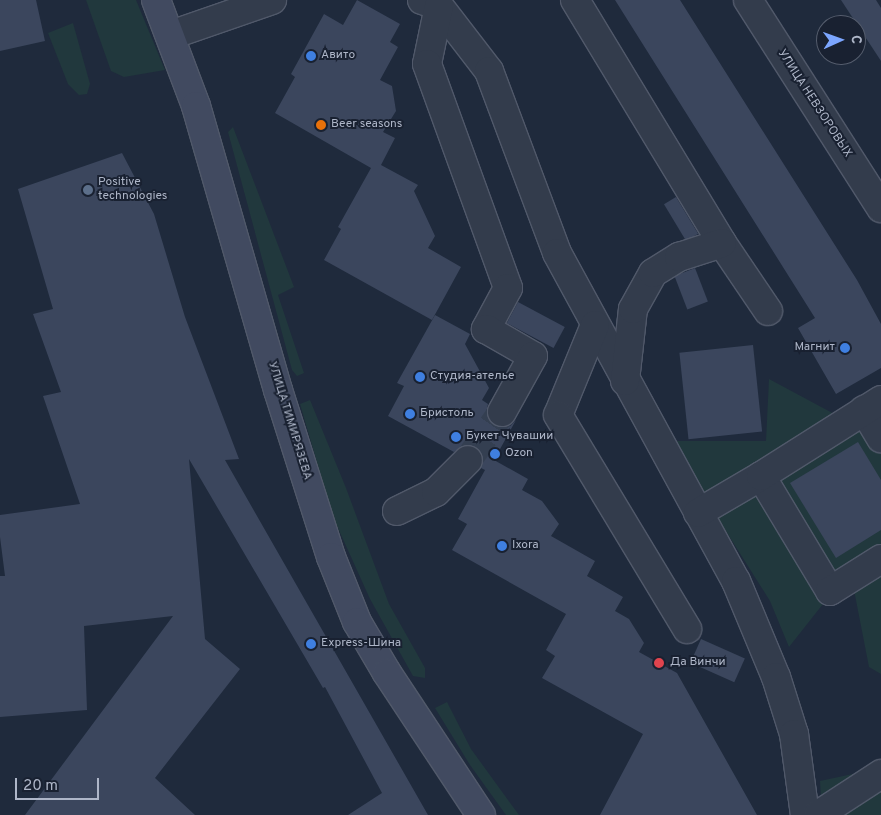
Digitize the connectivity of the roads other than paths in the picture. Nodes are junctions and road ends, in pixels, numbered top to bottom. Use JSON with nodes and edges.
{"nodes":[{"id":1,"x":156,"y":0,"type":"edge"},
{"id":2,"x":272,"y":0,"type":"edge"},
{"id":3,"x":575,"y":0,"type":"edge"},
{"id":4,"x":748,"y":0,"type":"edge"},
{"id":5,"x":430,"y":3,"type":"edge"},
{"id":6,"x":171,"y":35,"type":"junction"},
{"id":7,"x":881,"y":208,"type":"edge"},
{"id":8,"x":722,"y":243,"type":"junction"},
{"id":9,"x":768,"y":311,"type":"dead end"},
{"id":10,"x":595,"y":325,"type":"junction"},
{"id":11,"x":625,"y":381,"type":"junction"},
{"id":12,"x":872,"y":405,"type":"edge"},
{"id":13,"x":502,"y":412,"type":"tunnel mouth"},
{"id":14,"x":881,"y":438,"type":"edge"},
{"id":15,"x":468,"y":460,"type":"tunnel mouth"},
{"id":16,"x":761,"y":476,"type":"junction"},
{"id":17,"x":396,"y":511,"type":"dead end"},
{"id":18,"x":698,"y":513,"type":"junction"},
{"id":19,"x":881,"y":559,"type":"edge"},
{"id":20,"x":687,"y":629,"type":"dead end"},
{"id":21,"x":881,"y":774,"type":"edge"},
{"id":22,"x":481,"y":815,"type":"edge"},
{"id":23,"x":804,"y":815,"type":"edge"},
{"id":24,"x":818,"y":815,"type":"edge"}],
"edges":[{"from":1,"to":6,"type":"street","name":"УЛИЦА ТИМИРЯЗЕВА"},
{"from":2,"to":6,"type":"street"},
{"from":3,"to":8,"type":"street"},
{"from":4,"to":7,"type":"street","name":"УЛИЦА НЕВЗОРОВЫХ"},
{"from":5,"to":10,"type":"street"},
{"from":5,"to":13,"type":"street"},
{"from":6,"to":22,"type":"street","name":"УЛИЦА ТИМИРЯЗЕВА"},
{"from":8,"to":9,"type":"street"},
{"from":8,"to":11,"type":"street"},
{"from":10,"to":11,"type":"street"},
{"from":10,"to":20,"type":"street"},
{"from":11,"to":18,"type":"street"},
{"from":12,"to":14,"type":"street"},
{"from":12,"to":16,"type":"street"},
{"from":15,"to":17,"type":"street"},
{"from":16,"to":18,"type":"street"},
{"from":16,"to":19,"type":"street"},
{"from":18,"to":23,"type":"street"},
{"from":21,"to":24,"type":"street"}]}
